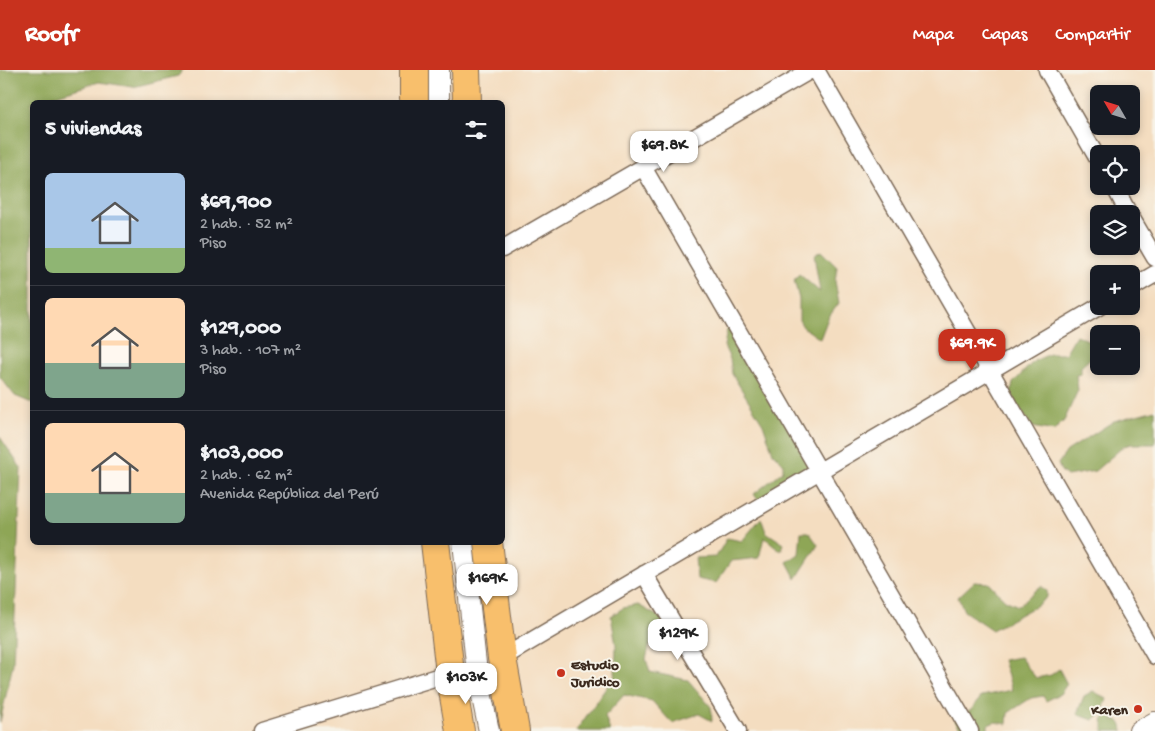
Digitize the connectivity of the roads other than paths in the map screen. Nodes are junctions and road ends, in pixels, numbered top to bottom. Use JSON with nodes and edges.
{"nodes":[{"id":1,"x":414,"y":70,"type":"edge"},
{"id":2,"x":439,"y":70,"type":"edge"},
{"id":3,"x":466,"y":70,"type":"edge"},
{"id":4,"x":811,"y":70,"type":"edge"},
{"id":5,"x":816,"y":70,"type":"edge"},
{"id":6,"x":1047,"y":70,"type":"edge"},
{"id":7,"x":414,"y":100,"type":"edge"},
{"id":8,"x":439,"y":100,"type":"edge"},
{"id":9,"x":467,"y":100,"type":"edge"},
{"id":10,"x":1090,"y":145,"type":"edge"},
{"id":11,"x":643,"y":167,"type":"junction"},
{"id":12,"x":1140,"y":232,"type":"edge"},
{"id":13,"x":505,"y":247,"type":"edge"},
{"id":14,"x":1155,"y":258,"type":"edge"},
{"id":15,"x":1155,"y":274,"type":"edge"},
{"id":16,"x":1140,"y":283,"type":"edge"},
{"id":17,"x":1090,"y":312,"type":"edge"},
{"id":18,"x":990,"y":371,"type":"junction"},
{"id":19,"x":819,"y":472,"type":"junction"},
{"id":20,"x":435,"y":545,"type":"edge"},
{"id":21,"x":463,"y":545,"type":"edge"},
{"id":22,"x":488,"y":545,"type":"edge"},
{"id":23,"x":644,"y":574,"type":"junction"},
{"id":24,"x":1155,"y":656,"type":"edge"},
{"id":25,"x":502,"y":658,"type":"junction"},
{"id":26,"x":450,"y":673,"type":"junction"},
{"id":27,"x":1155,"y":722,"type":"edge"},
{"id":28,"x":262,"y":731,"type":"edge"},
{"id":29,"x":460,"y":731,"type":"edge"},
{"id":30,"x":489,"y":731,"type":"edge"},
{"id":31,"x":514,"y":731,"type":"edge"},
{"id":32,"x":738,"y":731,"type":"edge"},
{"id":33,"x":970,"y":731,"type":"edge"},
{"id":34,"x":1138,"y":731,"type":"edge"}],
"edges":[{"from":1,"to":7,"type":"highway"},
{"from":2,"to":8,"type":"street"},
{"from":3,"to":9,"type":"highway"},
{"from":4,"to":11,"type":"street"},
{"from":5,"to":18,"type":"street"},
{"from":6,"to":10,"type":"street"},
{"from":11,"to":13,"type":"street"},
{"from":11,"to":19,"type":"street"},
{"from":12,"to":14,"type":"street"},
{"from":15,"to":16,"type":"street"},
{"from":17,"to":18,"type":"street"},
{"from":18,"to":19,"type":"street"},
{"from":18,"to":24,"type":"street"},
{"from":19,"to":23,"type":"street"},
{"from":19,"to":33,"type":"street"},
{"from":20,"to":26,"type":"highway"},
{"from":21,"to":30,"type":"street"},
{"from":22,"to":25,"type":"highway"},
{"from":23,"to":25,"type":"street"},
{"from":23,"to":32,"type":"street"},
{"from":25,"to":31,"type":"highway"},
{"from":26,"to":28,"type":"street"},
{"from":26,"to":29,"type":"highway"},
{"from":27,"to":34,"type":"street"}]}
